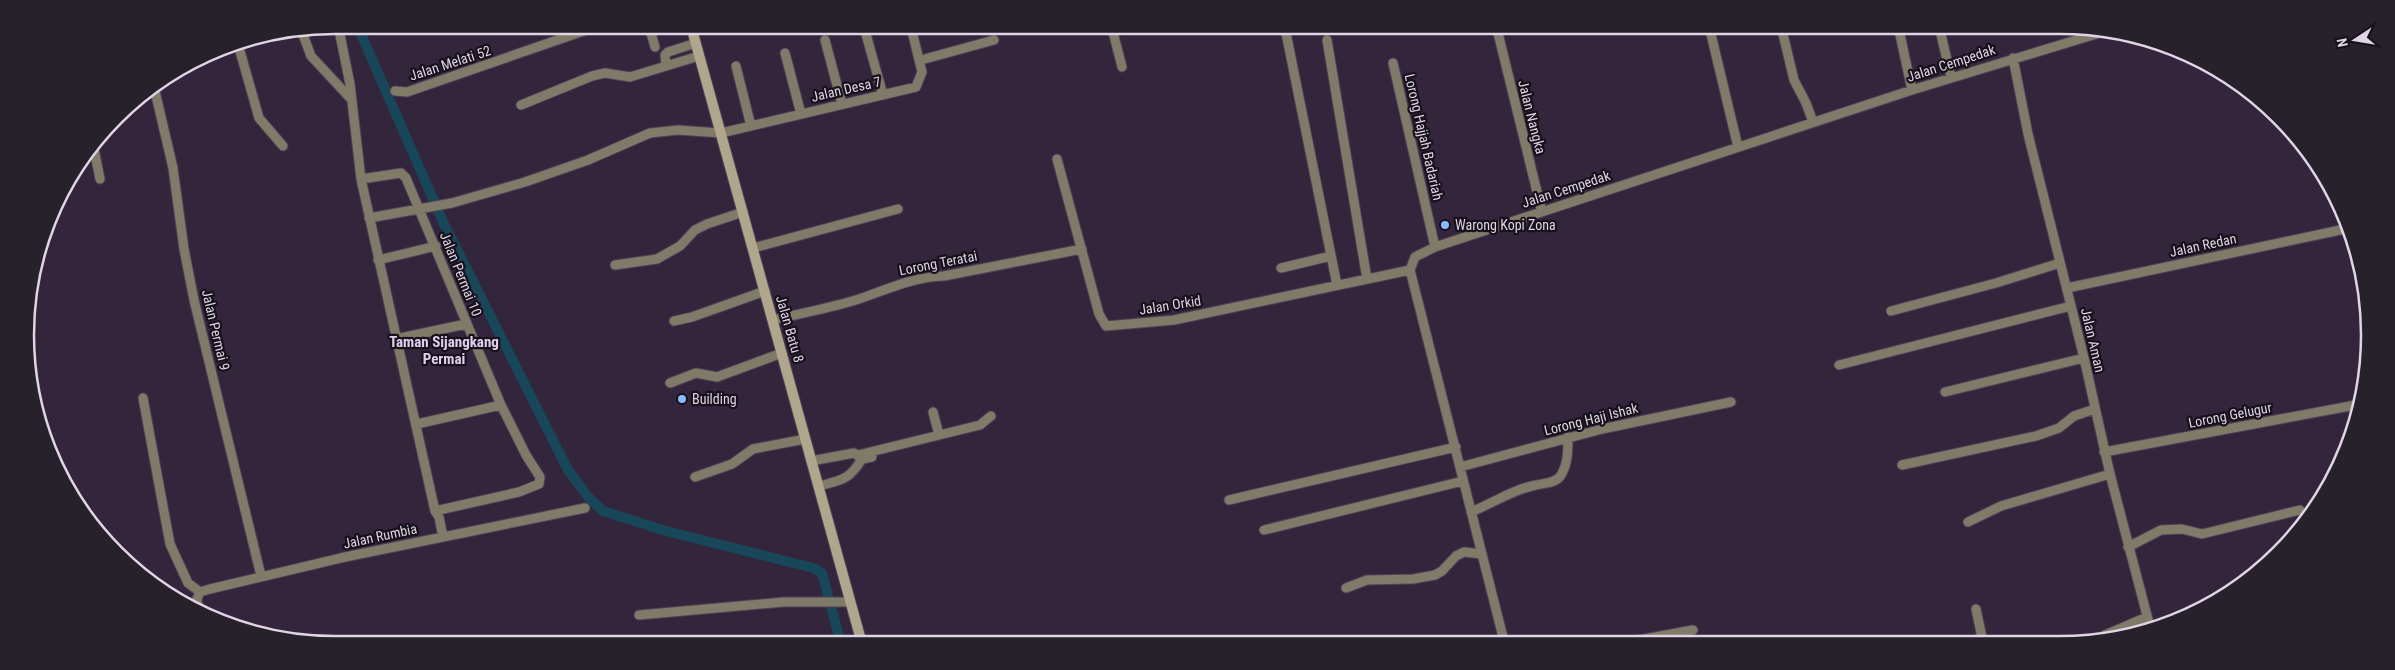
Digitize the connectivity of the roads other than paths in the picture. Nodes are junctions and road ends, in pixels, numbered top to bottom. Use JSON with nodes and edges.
{"nodes":[{"id":1,"x":340,"y":34,"type":"edge"},
{"id":2,"x":575,"y":34,"type":"edge"},
{"id":3,"x":651,"y":34,"type":"edge"},
{"id":4,"x":693,"y":34,"type":"edge"},
{"id":5,"x":866,"y":34,"type":"edge"},
{"id":6,"x":913,"y":34,"type":"edge"},
{"id":7,"x":1114,"y":34,"type":"edge"},
{"id":8,"x":1285,"y":34,"type":"edge"},
{"id":9,"x":1498,"y":34,"type":"edge"},
{"id":10,"x":1711,"y":34,"type":"edge"},
{"id":11,"x":1783,"y":34,"type":"edge"},
{"id":12,"x":1900,"y":34,"type":"edge"},
{"id":13,"x":1941,"y":34,"type":"edge"},
{"id":14,"x":303,"y":35,"type":"edge"},
{"id":15,"x":2091,"y":35,"type":"edge"},
{"id":16,"x":825,"y":40,"type":"dead end"},
{"id":17,"x":994,"y":40,"type":"dead end"},
{"id":18,"x":1327,"y":40,"type":"dead end"},
{"id":19,"x":696,"y":43,"type":"junction"},
{"id":20,"x":654,"y":47,"type":"dead end"},
{"id":21,"x":240,"y":49,"type":"edge"},
{"id":22,"x":785,"y":53,"type":"dead end"},
{"id":23,"x":699,"y":56,"type":"junction"},
{"id":24,"x":2013,"y":58,"type":"junction"},
{"id":25,"x":921,"y":60,"type":"junction"},
{"id":26,"x":1393,"y":63,"type":"dead end"},
{"id":27,"x":666,"y":65,"type":"junction"},
{"id":28,"x":736,"y":66,"type":"dead end"},
{"id":29,"x":1122,"y":67,"type":"dead end"},
{"id":30,"x":1951,"y":78,"type":"junction"},
{"id":31,"x":1912,"y":90,"type":"junction"},
{"id":32,"x":395,"y":91,"type":"dead end"},
{"id":33,"x":156,"y":94,"type":"edge"},
{"id":34,"x":883,"y":95,"type":"junction"},
{"id":35,"x":351,"y":99,"type":"junction"},
{"id":36,"x":842,"y":104,"type":"junction"},
{"id":37,"x":521,"y":105,"type":"dead end"},
{"id":38,"x":801,"y":114,"type":"junction"},
{"id":39,"x":1813,"y":122,"type":"junction"},
{"id":40,"x":751,"y":126,"type":"junction"},
{"id":41,"x":721,"y":133,"type":"junction"},
{"id":42,"x":283,"y":146,"type":"dead end"},
{"id":43,"x":1738,"y":147,"type":"junction"},
{"id":44,"x":95,"y":154,"type":"edge"},
{"id":45,"x":1057,"y":159,"type":"dead end"},
{"id":46,"x":100,"y":178,"type":"dead end"},
{"id":47,"x":361,"y":179,"type":"junction"},
{"id":48,"x":423,"y":208,"type":"junction"},
{"id":49,"x":898,"y":209,"type":"dead end"},
{"id":50,"x":742,"y":212,"type":"junction"},
{"id":51,"x":1542,"y":212,"type":"junction"},
{"id":52,"x":369,"y":218,"type":"junction"},
{"id":53,"x":2342,"y":230,"type":"edge"},
{"id":54,"x":436,"y":246,"type":"junction"},
{"id":55,"x":1435,"y":247,"type":"junction"},
{"id":56,"x":753,"y":248,"type":"junction"},
{"id":57,"x":1082,"y":249,"type":"junction"},
{"id":58,"x":1331,"y":256,"type":"junction"},
{"id":59,"x":378,"y":260,"type":"junction"},
{"id":60,"x":2056,"y":263,"type":"junction"},
{"id":61,"x":615,"y":265,"type":"dead end"},
{"id":62,"x":1281,"y":268,"type":"dead end"},
{"id":63,"x":1410,"y":270,"type":"junction"},
{"id":64,"x":1367,"y":279,"type":"junction"},
{"id":65,"x":1337,"y":285,"type":"junction"},
{"id":66,"x":2067,"y":288,"type":"junction"},
{"id":67,"x":765,"y":291,"type":"junction"},
{"id":68,"x":2063,"y":308,"type":"junction"},
{"id":69,"x":1891,"y":311,"type":"dead end"},
{"id":70,"x":772,"y":320,"type":"junction"},
{"id":71,"x":674,"y":321,"type":"dead end"},
{"id":72,"x":466,"y":324,"type":"junction"},
{"id":73,"x":396,"y":339,"type":"junction"},
{"id":74,"x":782,"y":353,"type":"junction"},
{"id":75,"x":2080,"y":359,"type":"junction"},
{"id":76,"x":1839,"y":364,"type":"dead end"},
{"id":77,"x":670,"y":383,"type":"dead end"},
{"id":78,"x":1945,"y":392,"type":"dead end"},
{"id":79,"x":143,"y":398,"type":"dead end"},
{"id":80,"x":1731,"y":402,"type":"dead end"},
{"id":81,"x":502,"y":405,"type":"junction"},
{"id":82,"x":2353,"y":406,"type":"edge"},
{"id":83,"x":2095,"y":409,"type":"junction"},
{"id":84,"x":933,"y":412,"type":"dead end"},
{"id":85,"x":991,"y":416,"type":"dead end"},
{"id":86,"x":416,"y":424,"type":"junction"},
{"id":87,"x":939,"y":435,"type":"junction"},
{"id":88,"x":1568,"y":437,"type":"junction"},
{"id":89,"x":806,"y":439,"type":"junction"},
{"id":90,"x":1456,"y":448,"type":"junction"},
{"id":91,"x":904,"y":450,"type":"dead end"},
{"id":92,"x":2104,"y":452,"type":"junction"},
{"id":93,"x":860,"y":457,"type":"junction"},
{"id":94,"x":812,"y":461,"type":"junction"},
{"id":95,"x":1902,"y":465,"type":"dead end"},
{"id":96,"x":1460,"y":467,"type":"junction"},
{"id":97,"x":2110,"y":474,"type":"junction"},
{"id":98,"x":694,"y":477,"type":"dead end"},
{"id":99,"x":1464,"y":481,"type":"junction"},
{"id":100,"x":819,"y":486,"type":"junction"},
{"id":101,"x":1229,"y":500,"type":"dead end"},
{"id":102,"x":586,"y":508,"type":"dead end"},
{"id":103,"x":2300,"y":510,"type":"dead end"},
{"id":104,"x":435,"y":511,"type":"junction"},
{"id":105,"x":1472,"y":512,"type":"junction"},
{"id":106,"x":1968,"y":522,"type":"dead end"},
{"id":107,"x":1264,"y":530,"type":"dead end"},
{"id":108,"x":443,"y":537,"type":"junction"},
{"id":109,"x":2128,"y":546,"type":"junction"},
{"id":110,"x":1482,"y":554,"type":"junction"},
{"id":111,"x":261,"y":576,"type":"junction"},
{"id":112,"x":1346,"y":588,"type":"dead end"},
{"id":113,"x":200,"y":592,"type":"junction"},
{"id":114,"x":849,"y":602,"type":"junction"},
{"id":115,"x":197,"y":603,"type":"edge"},
{"id":116,"x":1976,"y":609,"type":"dead end"},
{"id":117,"x":639,"y":615,"type":"dead end"},
{"id":118,"x":2147,"y":617,"type":"junction"},
{"id":119,"x":2149,"y":623,"type":"edge"},
{"id":120,"x":1693,"y":630,"type":"dead end"},
{"id":121,"x":2115,"y":631,"type":"edge"},
{"id":122,"x":860,"y":636,"type":"edge"},
{"id":123,"x":1503,"y":636,"type":"edge"},
{"id":124,"x":1660,"y":636,"type":"edge"},
{"id":125,"x":1982,"y":636,"type":"edge"}],
"edges":[{"from":1,"to":35,"type":"street"},
{"from":2,"to":32,"type":"street","name":"Jalan Melati 52"},
{"from":3,"to":20,"type":"street"},
{"from":4,"to":19,"type":"street","name":"Jalan Batu 8"},
{"from":5,"to":34,"type":"street"},
{"from":6,"to":25,"type":"street","name":"Jalan Desa 7"},
{"from":7,"to":29,"type":"street"},
{"from":8,"to":58,"type":"street"},
{"from":9,"to":51,"type":"street","name":"Jalan Nangka"},
{"from":10,"to":43,"type":"street"},
{"from":11,"to":39,"type":"street"},
{"from":12,"to":31,"type":"street"},
{"from":13,"to":30,"type":"street"},
{"from":14,"to":35,"type":"street"},
{"from":15,"to":24,"type":"street","name":"Jalan Cempedak"},
{"from":16,"to":36,"type":"street"},
{"from":17,"to":25,"type":"street"},
{"from":18,"to":64,"type":"street"},
{"from":19,"to":23,"type":"street","name":"Jalan Batu 8"},
{"from":19,"to":27,"type":"street"},
{"from":21,"to":42,"type":"street"},
{"from":22,"to":38,"type":"street"},
{"from":23,"to":27,"type":"street"},
{"from":23,"to":41,"type":"street","name":"Jalan Batu 8"},
{"from":24,"to":30,"type":"street","name":"Jalan Cempedak"},
{"from":24,"to":60,"type":"street","name":"Jalan Aman"},
{"from":25,"to":34,"type":"street","name":"Jalan Desa 7"},
{"from":26,"to":55,"type":"street","name":"Lorong Hajjah Badariah"},
{"from":27,"to":37,"type":"street"},
{"from":28,"to":40,"type":"street"},
{"from":30,"to":31,"type":"street","name":"Jalan Cempedak"},
{"from":31,"to":39,"type":"street","name":"Jalan Cempedak"},
{"from":33,"to":111,"type":"street","name":"Jalan Permai 9"},
{"from":34,"to":36,"type":"street","name":"Jalan Desa 7"},
{"from":35,"to":47,"type":"street"},
{"from":36,"to":38,"type":"street","name":"Jalan Desa 7"},
{"from":38,"to":40,"type":"street","name":"Jalan Desa 7"},
{"from":39,"to":43,"type":"street","name":"Jalan Cempedak"},
{"from":40,"to":41,"type":"street","name":"Jalan Desa 7"},
{"from":41,"to":48,"type":"street","name":"Jalan Desa 7"},
{"from":41,"to":50,"type":"street","name":"Jalan Batu 8"},
{"from":43,"to":51,"type":"street","name":"Jalan Cempedak"},
{"from":44,"to":46,"type":"street"},
{"from":45,"to":57,"type":"street","name":"Jalan Orkid"},
{"from":47,"to":48,"type":"street","name":"Jalan Permai 10"},
{"from":47,"to":52,"type":"street"},
{"from":48,"to":52,"type":"street","name":"Jalan Desa 7"},
{"from":48,"to":54,"type":"street","name":"Jalan Permai 10"},
{"from":49,"to":56,"type":"street"},
{"from":50,"to":56,"type":"street","name":"Jalan Batu 8"},
{"from":50,"to":61,"type":"street"},
{"from":51,"to":55,"type":"street","name":"Jalan Cempedak"},
{"from":52,"to":59,"type":"street"},
{"from":53,"to":66,"type":"street","name":"Jalan Redan"},
{"from":54,"to":59,"type":"street"},
{"from":54,"to":72,"type":"street","name":"Jalan Permai 10"},
{"from":55,"to":63,"type":"street","name":"Jalan Cempedak"},
{"from":56,"to":67,"type":"street","name":"Jalan Batu 8"},
{"from":57,"to":65,"type":"street","name":"Jalan Orkid"},
{"from":57,"to":70,"type":"street","name":"Lorong Teratai"},
{"from":58,"to":62,"type":"street"},
{"from":58,"to":65,"type":"street"},
{"from":59,"to":73,"type":"street"},
{"from":60,"to":66,"type":"street","name":"Jalan Aman"},
{"from":60,"to":69,"type":"street"},
{"from":63,"to":64,"type":"street","name":"Jalan Orkid"},
{"from":63,"to":90,"type":"street"},
{"from":64,"to":65,"type":"street","name":"Jalan Orkid"},
{"from":66,"to":68,"type":"street","name":"Jalan Aman"},
{"from":67,"to":70,"type":"street","name":"Jalan Batu 8"},
{"from":67,"to":71,"type":"street"},
{"from":68,"to":75,"type":"street","name":"Jalan Aman"},
{"from":68,"to":76,"type":"street"},
{"from":70,"to":74,"type":"street","name":"Jalan Batu 8"},
{"from":72,"to":73,"type":"street"},
{"from":72,"to":81,"type":"street","name":"Jalan Permai 10"},
{"from":73,"to":86,"type":"street"},
{"from":74,"to":77,"type":"street"},
{"from":74,"to":89,"type":"street","name":"Jalan Batu 8"},
{"from":75,"to":78,"type":"street"},
{"from":75,"to":83,"type":"street","name":"Jalan Aman"},
{"from":79,"to":113,"type":"street"},
{"from":80,"to":88,"type":"street","name":"Lorong Haji Ishak"},
{"from":81,"to":86,"type":"street"},
{"from":81,"to":104,"type":"street","name":"Jalan Permai 10"},
{"from":82,"to":92,"type":"street","name":"Lorong Gelugur"},
{"from":83,"to":92,"type":"street","name":"Jalan Aman"},
{"from":83,"to":95,"type":"street"},
{"from":84,"to":87,"type":"street"},
{"from":85,"to":87,"type":"street"},
{"from":86,"to":104,"type":"street"},
{"from":87,"to":93,"type":"street"},
{"from":88,"to":96,"type":"street","name":"Lorong Haji Ishak"},
{"from":88,"to":105,"type":"street"},
{"from":89,"to":94,"type":"street","name":"Jalan Batu 8"},
{"from":89,"to":98,"type":"street"},
{"from":90,"to":96,"type":"street"},
{"from":90,"to":101,"type":"street"},
{"from":91,"to":93,"type":"street"},
{"from":92,"to":97,"type":"street","name":"Jalan Aman"},
{"from":93,"to":94,"type":"street"},
{"from":93,"to":100,"type":"street"},
{"from":94,"to":100,"type":"street","name":"Jalan Batu 8"},
{"from":96,"to":99,"type":"street"},
{"from":97,"to":106,"type":"street"},
{"from":97,"to":109,"type":"street","name":"Jalan Aman"},
{"from":99,"to":105,"type":"street"},
{"from":99,"to":107,"type":"street"},
{"from":100,"to":114,"type":"street","name":"Jalan Batu 8"},
{"from":102,"to":108,"type":"street","name":"Jalan Rumbia"},
{"from":103,"to":109,"type":"street"},
{"from":104,"to":108,"type":"street"},
{"from":105,"to":110,"type":"street"},
{"from":108,"to":111,"type":"street","name":"Jalan Rumbia"},
{"from":109,"to":118,"type":"street","name":"Jalan Aman"},
{"from":110,"to":112,"type":"street"},
{"from":110,"to":123,"type":"street"},
{"from":111,"to":113,"type":"street","name":"Jalan Rumbia"},
{"from":113,"to":115,"type":"street"},
{"from":114,"to":117,"type":"street"},
{"from":114,"to":122,"type":"street","name":"Jalan Batu 8"},
{"from":116,"to":125,"type":"street"},
{"from":118,"to":119,"type":"street","name":"Jalan Aman"},
{"from":118,"to":121,"type":"street"},
{"from":120,"to":124,"type":"street"}]}
